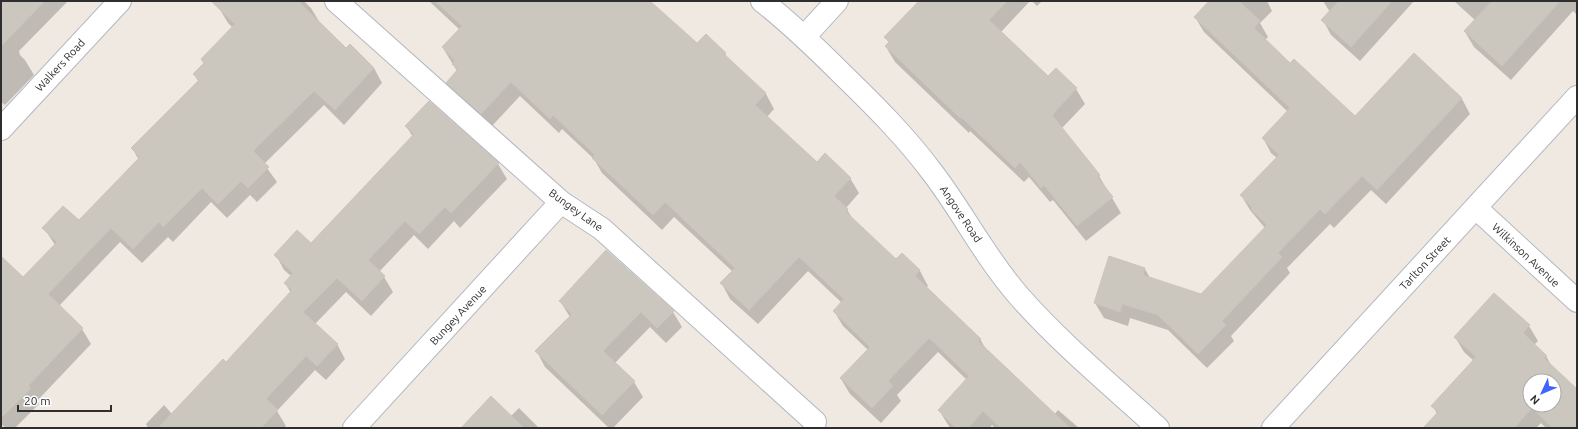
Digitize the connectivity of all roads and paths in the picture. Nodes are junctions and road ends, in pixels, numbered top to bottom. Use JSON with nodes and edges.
{"nodes":[{"id":1,"x":120,"y":1,"type":"edge"},
{"id":2,"x":336,"y":1,"type":"edge"},
{"id":3,"x":762,"y":1,"type":"edge"},
{"id":4,"x":837,"y":1,"type":"edge"},
{"id":5,"x":804,"y":37,"type":"junction"},
{"id":6,"x":1577,"y":97,"type":"edge"},
{"id":7,"x":1,"y":130,"type":"edge"},
{"id":8,"x":561,"y":202,"type":"junction"},
{"id":9,"x":1476,"y":208,"type":"junction"},
{"id":10,"x":1577,"y":301,"type":"edge"},
{"id":11,"x":815,"y":422,"type":"dead end"},
{"id":12,"x":354,"y":428,"type":"edge"},
{"id":13,"x":1158,"y":428,"type":"edge"},
{"id":14,"x":1273,"y":428,"type":"edge"}],
"edges":[{"from":1,"to":7,"type":"street","name":"Walkers Road"},
{"from":2,"to":8,"type":"street","name":"Bungey Lane"},
{"from":3,"to":5,"type":"street","name":"Angove Road"},
{"from":4,"to":5,"type":"street"},
{"from":5,"to":13,"type":"street","name":"Angove Road"},
{"from":6,"to":9,"type":"street","name":"Tarlton Street"},
{"from":8,"to":11,"type":"street","name":"Bungey Lane"},
{"from":8,"to":12,"type":"street","name":"Bungey Avenue"},
{"from":9,"to":10,"type":"street","name":"Wilkinson Avenue"},
{"from":9,"to":14,"type":"street","name":"Tarlton Street"}]}
